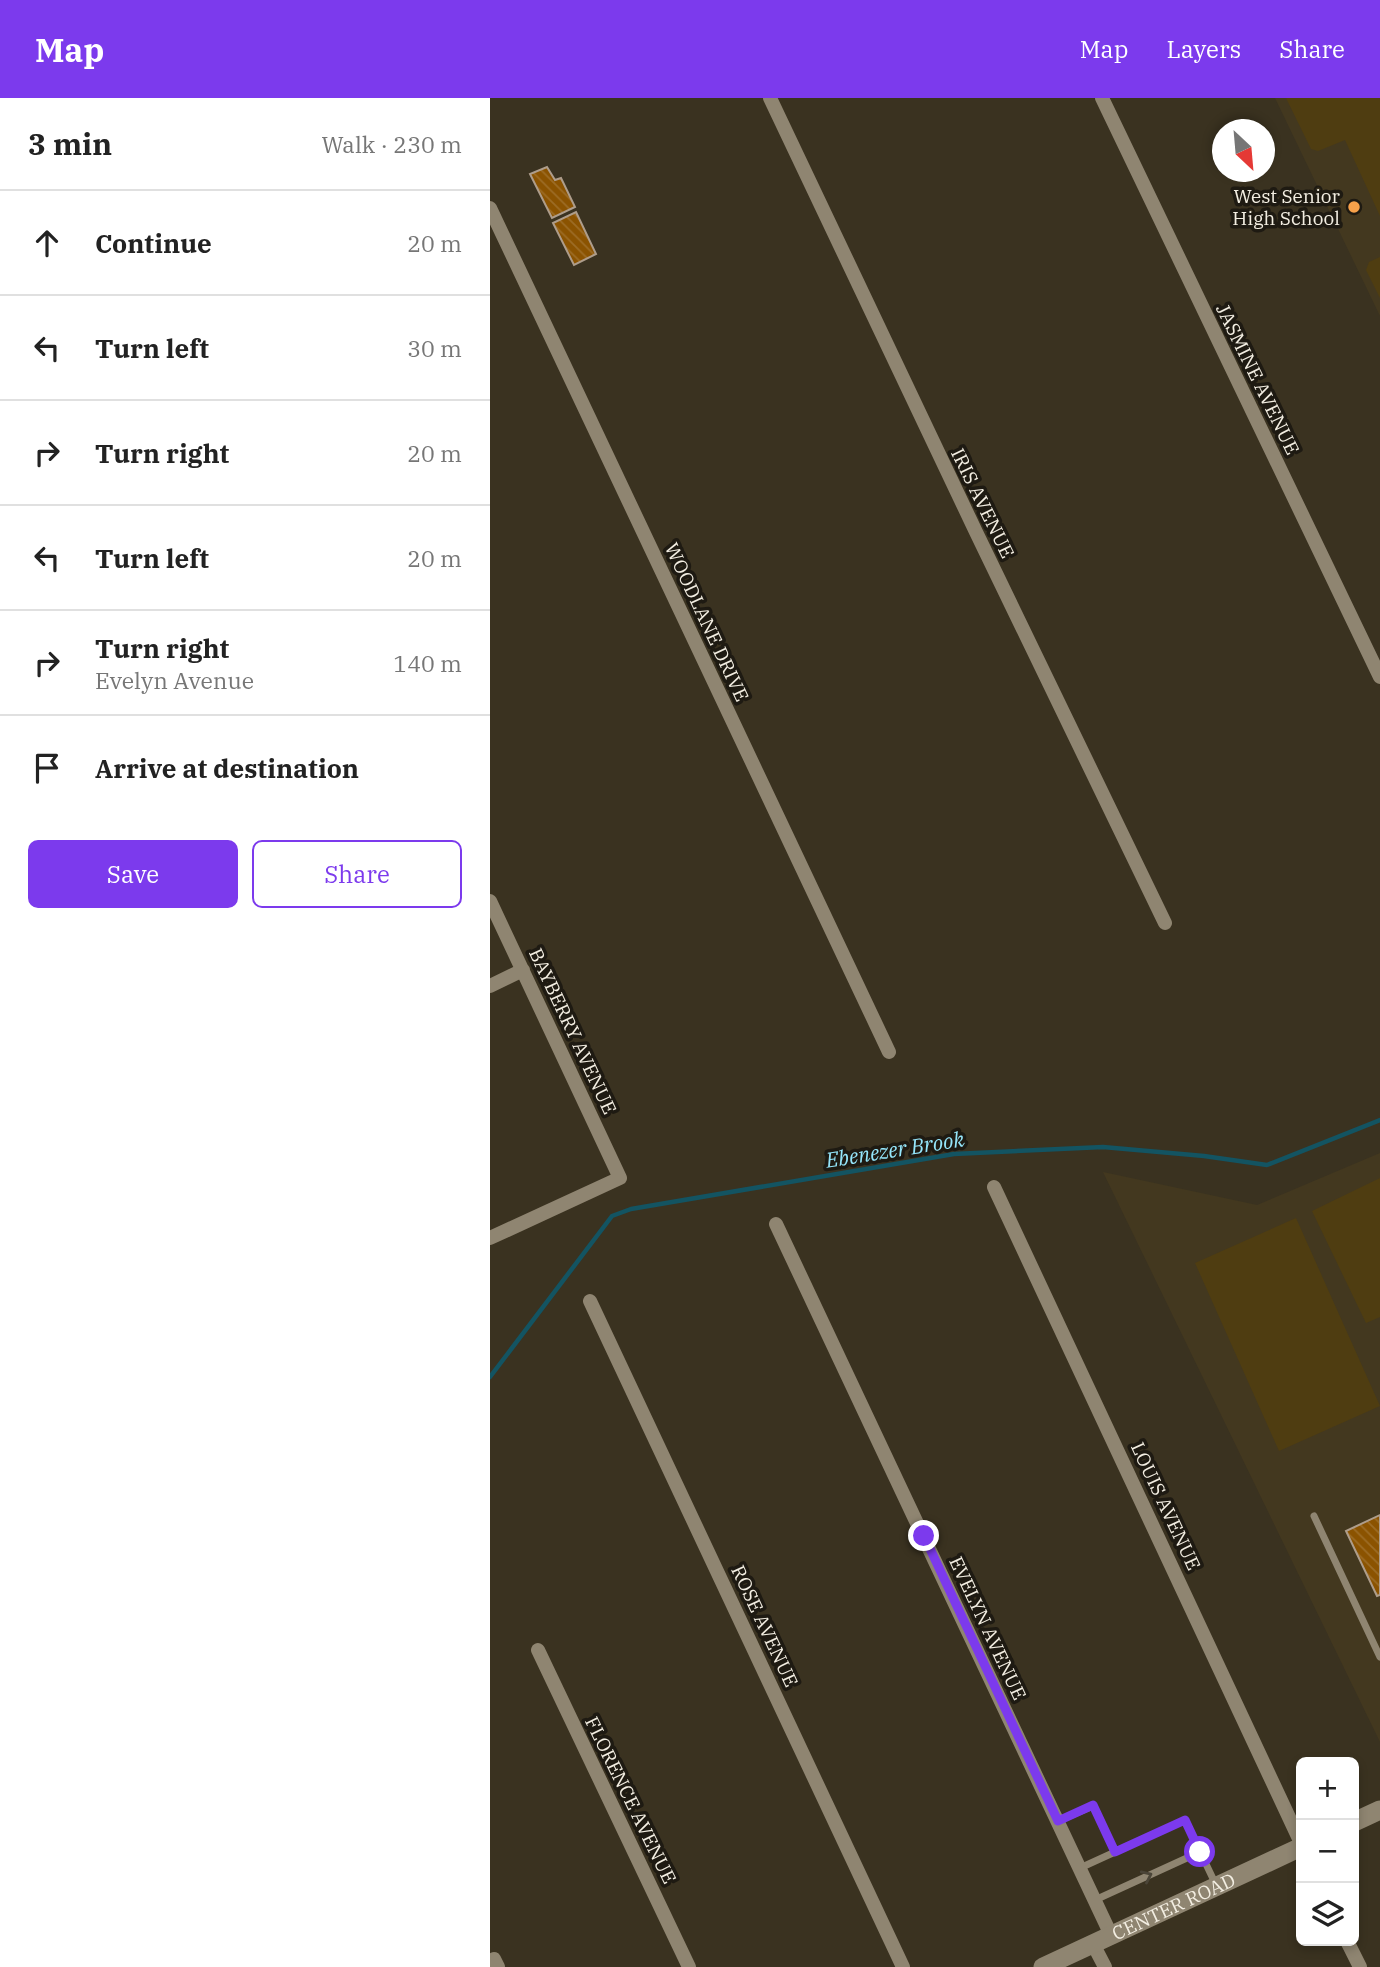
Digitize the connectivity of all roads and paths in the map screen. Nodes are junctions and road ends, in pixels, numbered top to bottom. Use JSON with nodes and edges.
{"nodes":[{"id":1,"x":770,"y":98,"type":"edge"},
{"id":2,"x":1102,"y":98,"type":"edge"},
{"id":3,"x":490,"y":208,"type":"edge"},
{"id":4,"x":1380,"y":677,"type":"edge"},
{"id":5,"x":490,"y":901,"type":"edge"},
{"id":6,"x":1165,"y":923,"type":"dead end"},
{"id":7,"x":523,"y":971,"type":"junction"},
{"id":8,"x":490,"y":986,"type":"edge"},
{"id":9,"x":889,"y":1052,"type":"dead end"},
{"id":10,"x":994,"y":1187,"type":"dead end"},
{"id":11,"x":776,"y":1224,"type":"dead end"},
{"id":12,"x":490,"y":1238,"type":"edge"},
{"id":13,"x":590,"y":1301,"type":"dead end"},
{"id":14,"x":1314,"y":1516,"type":"dead end"},
{"id":15,"x":538,"y":1650,"type":"dead end"},
{"id":16,"x":1380,"y":1657,"type":"edge"},
{"id":17,"x":1380,"y":1810,"type":"edge"},
{"id":18,"x":1358,"y":1820,"type":"edge"},
{"id":19,"x":1058,"y":1821,"type":"junction"},
{"id":20,"x":1296,"y":1834,"type":"edge"},
{"id":21,"x":1296,"y":1847,"type":"edge"},
{"id":22,"x":1115,"y":1852,"type":"junction"},
{"id":23,"x":1200,"y":1852,"type":"junction"},
{"id":24,"x":1079,"y":1868,"type":"junction"},
{"id":25,"x":1216,"y":1886,"type":"junction"},
{"id":26,"x":1095,"y":1901,"type":"junction"},
{"id":27,"x":1102,"y":1940,"type":"junction"},
{"id":28,"x":1350,"y":1946,"type":"edge"},
{"id":29,"x":689,"y":1967,"type":"edge"},
{"id":30,"x":902,"y":1967,"type":"edge"},
{"id":31,"x":1043,"y":1967,"type":"edge"},
{"id":32,"x":1105,"y":1967,"type":"edge"},
{"id":33,"x":1360,"y":1967,"type":"edge"}],
"edges":[{"from":1,"to":6,"type":"street","name":"IRIS AVENUE"},
{"from":2,"to":4,"type":"street","name":"JASMINE AVENUE"},
{"from":3,"to":9,"type":"street","name":"WOODLANE DRIVE"},
{"from":5,"to":7,"type":"street","name":"BAYBERRY AVENUE"},
{"from":7,"to":8,"type":"street"},
{"from":7,"to":12,"type":"street","name":"BAYBERRY AVENUE"},
{"from":10,"to":20,"type":"street","name":"LOUIS AVENUE"},
{"from":11,"to":19,"type":"street","name":"EVELYN AVENUE"},
{"from":13,"to":30,"type":"street","name":"ROSE AVENUE"},
{"from":14,"to":16,"type":"lane"},
{"from":15,"to":29,"type":"street","name":"FLORENCE AVENUE"},
{"from":17,"to":18,"type":"main road"},
{"from":19,"to":22,"type":"lane"},
{"from":19,"to":24,"type":"street","name":"EVELYN AVENUE"},
{"from":21,"to":25,"type":"main road","name":"CENTER ROAD"},
{"from":22,"to":23,"type":"lane"},
{"from":22,"to":24,"type":"lane"},
{"from":23,"to":25,"type":"lane"},
{"from":26,"to":23,"type":"lane","one_way":true},
{"from":24,"to":26,"type":"street","name":"EVELYN AVENUE"},
{"from":25,"to":27,"type":"main road","name":"CENTER ROAD"},
{"from":26,"to":27,"type":"street","name":"EVELYN AVENUE"},
{"from":27,"to":31,"type":"main road","name":"CENTER ROAD"},
{"from":27,"to":32,"type":"street","name":"EVELYN AVENUE"},
{"from":28,"to":33,"type":"street"}]}
